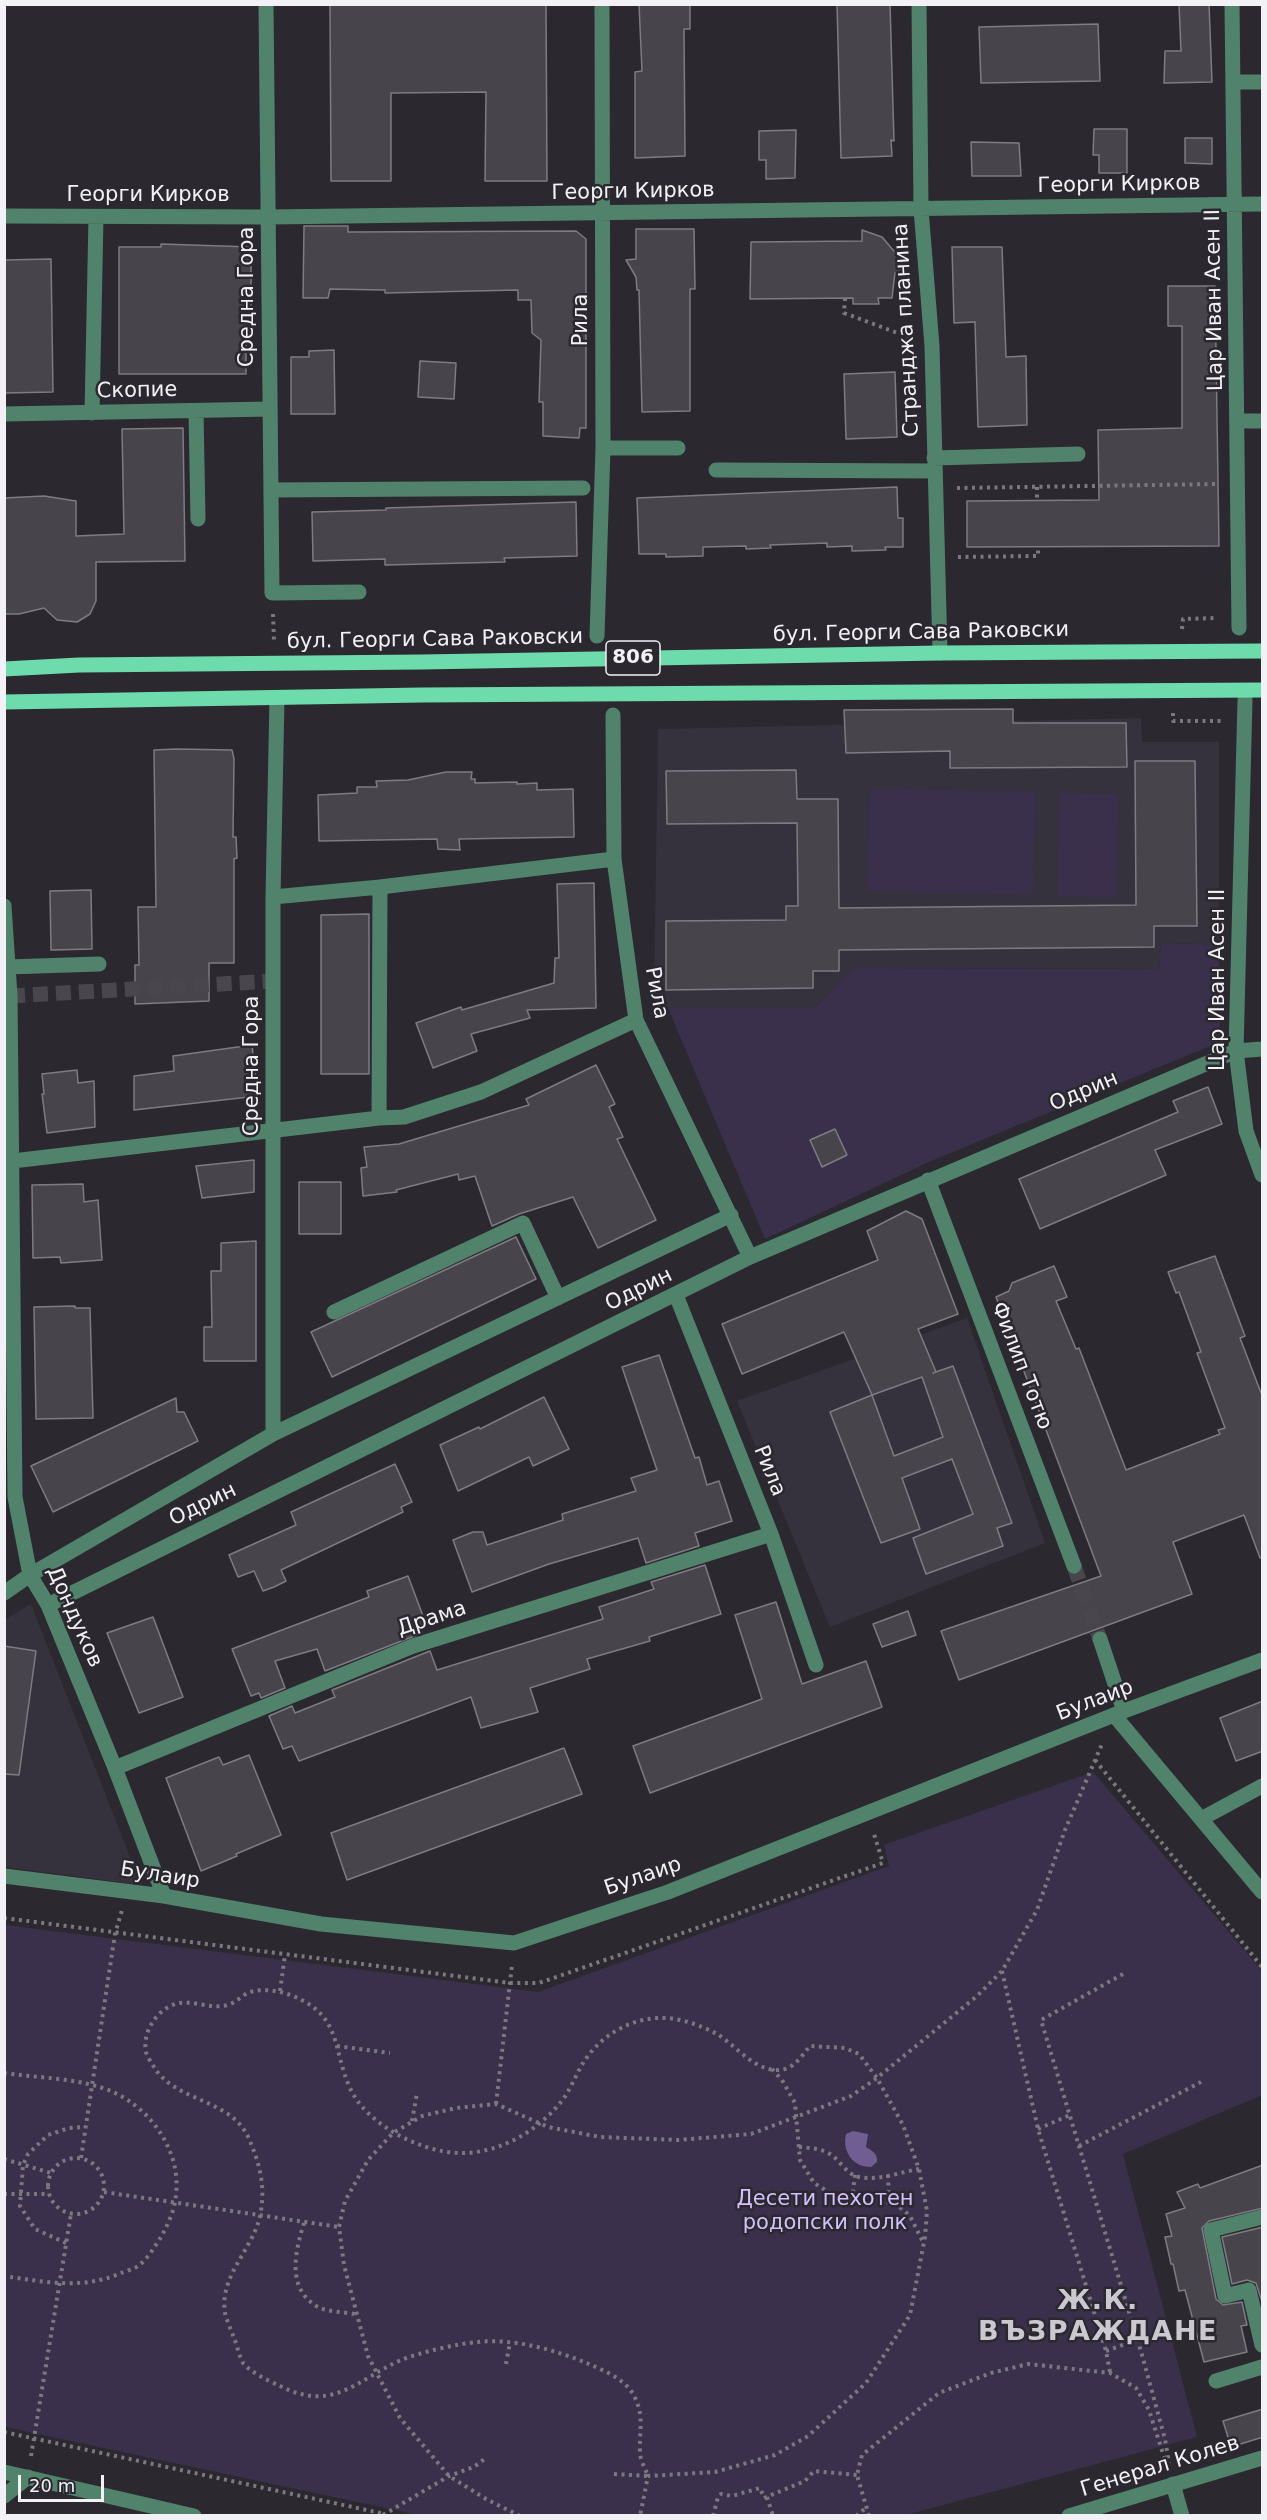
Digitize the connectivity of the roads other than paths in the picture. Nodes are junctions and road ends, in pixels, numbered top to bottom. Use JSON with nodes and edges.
{"nodes":[{"id":1,"x":266,"y":4,"type":"edge"},
{"id":2,"x":602,"y":4,"type":"edge"},
{"id":3,"x":919,"y":4,"type":"edge"},
{"id":4,"x":1232,"y":4,"type":"edge"},
{"id":5,"x":1233,"y":82,"type":"junction"},
{"id":6,"x":1263,"y":82,"type":"edge"},
{"id":7,"x":1263,"y":204,"type":"edge"},
{"id":8,"x":1234,"y":205,"type":"junction"},
{"id":9,"x":921,"y":209,"type":"junction"},
{"id":10,"x":604,"y":214,"type":"junction"},
{"id":11,"x":4,"y":216,"type":"edge"},
{"id":12,"x":96,"y":217,"type":"junction"},
{"id":13,"x":269,"y":217,"type":"junction"},
{"id":14,"x":270,"y":409,"type":"junction"},
{"id":15,"x":196,"y":411,"type":"junction"},
{"id":16,"x":92,"y":413,"type":"junction"},
{"id":17,"x":4,"y":414,"type":"edge"},
{"id":18,"x":1238,"y":421,"type":"junction"},
{"id":19,"x":1263,"y":421,"type":"edge"},
{"id":20,"x":603,"y":448,"type":"junction"},
{"id":21,"x":678,"y":448,"type":"dead end"},
{"id":22,"x":1078,"y":454,"type":"dead end"},
{"id":23,"x":934,"y":464,"type":"junction"},
{"id":24,"x":717,"y":470,"type":"dead end"},
{"id":25,"x":583,"y":488,"type":"dead end"},
{"id":26,"x":271,"y":490,"type":"junction"},
{"id":27,"x":198,"y":519,"type":"dead end"},
{"id":28,"x":359,"y":592,"type":"dead end"},
{"id":29,"x":1239,"y":623,"type":"road end"},
{"id":30,"x":597,"y":636,"type":"dead end"},
{"id":31,"x":1263,"y":651,"type":"edge"},
{"id":32,"x":940,"y":653,"type":"junction"},
{"id":33,"x":4,"y":669,"type":"edge"},
{"id":34,"x":1263,"y":690,"type":"edge"},
{"id":35,"x":277,"y":698,"type":"junction"},
{"id":36,"x":1245,"y":700,"type":"dead end"},
{"id":37,"x":4,"y":702,"type":"edge"},
{"id":38,"x":612,"y":715,"type":"dead end"},
{"id":39,"x":614,"y":859,"type":"junction"},
{"id":40,"x":380,"y":887,"type":"junction"},
{"id":41,"x":273,"y":897,"type":"junction"},
{"id":42,"x":4,"y":906,"type":"edge"},
{"id":43,"x":99,"y":964,"type":"dead end"},
{"id":44,"x":7,"y":967,"type":"junction"},
{"id":45,"x":636,"y":1020,"type":"junction"},
{"id":46,"x":1263,"y":1049,"type":"edge"},
{"id":47,"x":1236,"y":1051,"type":"junction"},
{"id":48,"x":379,"y":1118,"type":"junction"},
{"id":49,"x":274,"y":1130,"type":"junction"},
{"id":50,"x":7,"y":1162,"type":"edge"},
{"id":51,"x":1263,"y":1175,"type":"edge"},
{"id":52,"x":928,"y":1180,"type":"junction"},
{"id":53,"x":731,"y":1215,"type":"junction"},
{"id":54,"x":750,"y":1257,"type":"junction"},
{"id":55,"x":676,"y":1295,"type":"junction"},
{"id":56,"x":558,"y":1298,"type":"junction"},
{"id":57,"x":334,"y":1312,"type":"dead end"},
{"id":58,"x":273,"y":1434,"type":"junction"},
{"id":59,"x":11,"y":1517,"type":"edge"},
{"id":60,"x":771,"y":1534,"type":"junction"},
{"id":61,"x":1074,"y":1566,"type":"tunnel mouth"},
{"id":62,"x":30,"y":1575,"type":"junction"},
{"id":63,"x":4,"y":1593,"type":"edge"},
{"id":64,"x":48,"y":1605,"type":"junction"},
{"id":65,"x":1101,"y":1639,"type":"tunnel mouth"},
{"id":66,"x":1263,"y":1660,"type":"edge"},
{"id":67,"x":816,"y":1665,"type":"dead end"},
{"id":68,"x":1119,"y":1713,"type":"junction"},
{"id":69,"x":115,"y":1768,"type":"junction"},
{"id":70,"x":1263,"y":1786,"type":"edge"},
{"id":71,"x":1201,"y":1820,"type":"junction"},
{"id":72,"x":4,"y":1876,"type":"edge"},
{"id":73,"x":1263,"y":1892,"type":"edge"},
{"id":74,"x":164,"y":1896,"type":"junction"},
{"id":75,"x":1263,"y":2217,"type":"edge"},
{"id":76,"x":1263,"y":2345,"type":"edge"},
{"id":77,"x":1263,"y":2367,"type":"edge"},
{"id":78,"x":1216,"y":2381,"type":"dead end"},
{"id":79,"x":1263,"y":2458,"type":"edge"},
{"id":80,"x":4,"y":2472,"type":"edge"},
{"id":81,"x":28,"y":2477,"type":"junction"},
{"id":82,"x":1173,"y":2484,"type":"junction"},
{"id":83,"x":4,"y":2496,"type":"edge"},
{"id":84,"x":194,"y":2516,"type":"edge"},
{"id":85,"x":1069,"y":2516,"type":"edge"},
{"id":86,"x":1182,"y":2516,"type":"edge"}],
"edges":[{"from":1,"to":13,"type":"street","name":"Средна Гора"},
{"from":2,"to":10,"type":"street","name":"Рила"},
{"from":3,"to":9,"type":"street","name":"Странджа планина"},
{"from":4,"to":5,"type":"street","name":"Цар Иван Асен II"},
{"from":5,"to":6,"type":"street"},
{"from":5,"to":8,"type":"street","name":"Цар Иван Асен II"},
{"from":7,"to":8,"type":"street","name":"Георги Кирков"},
{"from":8,"to":9,"type":"street","name":"Георги Кирков"},
{"from":8,"to":18,"type":"street","name":"Цар Иван Асен II"},
{"from":9,"to":10,"type":"street","name":"Георги Кирков"},
{"from":9,"to":23,"type":"street","name":"Странджа планина"},
{"from":10,"to":13,"type":"street","name":"Георги Кирков"},
{"from":10,"to":20,"type":"street","name":"Рила"},
{"from":11,"to":12,"type":"street","name":"Георги Кирков"},
{"from":12,"to":13,"type":"street","name":"Георги Кирков"},
{"from":12,"to":16,"type":"street"},
{"from":13,"to":14,"type":"street","name":"Средна Гора"},
{"from":14,"to":15,"type":"street","name":"Скопие"},
{"from":14,"to":26,"type":"street","name":"Средна Гора"},
{"from":15,"to":16,"type":"street","name":"Скопие"},
{"from":15,"to":27,"type":"street"},
{"from":16,"to":17,"type":"street","name":"Скопие"},
{"from":18,"to":19,"type":"street"},
{"from":18,"to":29,"type":"street","name":"Цар Иван Асен II"},
{"from":20,"to":21,"type":"street"},
{"from":20,"to":30,"type":"street","name":"Рила"},
{"from":22,"to":23,"type":"street"},
{"from":23,"to":24,"type":"street"},
{"from":23,"to":32,"type":"street","name":"Странджа планина"},
{"from":25,"to":26,"type":"street"},
{"from":26,"to":28,"type":"street","name":"Средна Гора"},
{"from":31,"to":32,"type":"main road","name":"бул. Георги Сава Раковски","number":"806"},
{"from":32,"to":33,"type":"main road","name":"бул. Георги Сава Раковски","number":"806"},
{"from":34,"to":35,"type":"main road","number":"806"},
{"from":35,"to":37,"type":"main road","number":"806"},
{"from":35,"to":41,"type":"street","name":"Средна Гора"},
{"from":36,"to":47,"type":"street","name":"Цар Иван Асен II"},
{"from":38,"to":39,"type":"street","name":"Рила"},
{"from":39,"to":40,"type":"street"},
{"from":39,"to":45,"type":"street","name":"Рила"},
{"from":40,"to":41,"type":"street"},
{"from":40,"to":48,"type":"street"},
{"from":41,"to":49,"type":"street","name":"Средна Гора"},
{"from":42,"to":44,"type":"street","name":"Дондуков"},
{"from":43,"to":44,"type":"street"},
{"from":44,"to":50,"type":"street","name":"Дондуков"},
{"from":45,"to":48,"type":"street"},
{"from":45,"to":53,"type":"street","name":"Рила"},
{"from":46,"to":47,"type":"street","name":"Одрин"},
{"from":47,"to":51,"type":"street","name":"Цар Иван Асен II"},
{"from":47,"to":52,"type":"street","name":"Одрин"},
{"from":48,"to":49,"type":"street"},
{"from":49,"to":50,"type":"street"},
{"from":49,"to":58,"type":"street","name":"Средна Гора"},
{"from":50,"to":59,"type":"street","name":"Дондуков"},
{"from":52,"to":54,"type":"street","name":"Одрин"},
{"from":52,"to":61,"type":"street","name":"Филип Тотю"},
{"from":53,"to":54,"type":"street","name":"Рила"},
{"from":53,"to":56,"type":"street","name":"Одрин"},
{"from":54,"to":55,"type":"street","name":"Одрин"},
{"from":55,"to":60,"type":"street","name":"Рила"},
{"from":55,"to":64,"type":"street","name":"Одрин"},
{"from":56,"to":57,"type":"street"},
{"from":56,"to":58,"type":"street","name":"Одрин"},
{"from":58,"to":62,"type":"street","name":"Одрин"},
{"from":59,"to":62,"type":"street","name":"Дондуков"},
{"from":60,"to":67,"type":"street","name":"Рила"},
{"from":60,"to":69,"type":"street","name":"Драма"},
{"from":62,"to":63,"type":"street","name":"Одрин"},
{"from":62,"to":64,"type":"street","name":"Дондуков"},
{"from":64,"to":69,"type":"street","name":"Дондуков"},
{"from":65,"to":68,"type":"street"},
{"from":66,"to":68,"type":"street","name":"Булаир"},
{"from":68,"to":71,"type":"street"},
{"from":68,"to":74,"type":"street","name":"Булаир"},
{"from":69,"to":74,"type":"street","name":"Дондуков"},
{"from":70,"to":71,"type":"street"},
{"from":71,"to":73,"type":"street"},
{"from":72,"to":74,"type":"street","name":"Булаир"},
{"from":75,"to":76,"type":"street"},
{"from":77,"to":78,"type":"street"},
{"from":79,"to":82,"type":"street","name":"Генерал Колев"},
{"from":80,"to":81,"type":"street"},
{"from":81,"to":83,"type":"street"},
{"from":81,"to":84,"type":"street"},
{"from":82,"to":85,"type":"street","name":"Генерал Колев"},
{"from":82,"to":86,"type":"street"}]}
